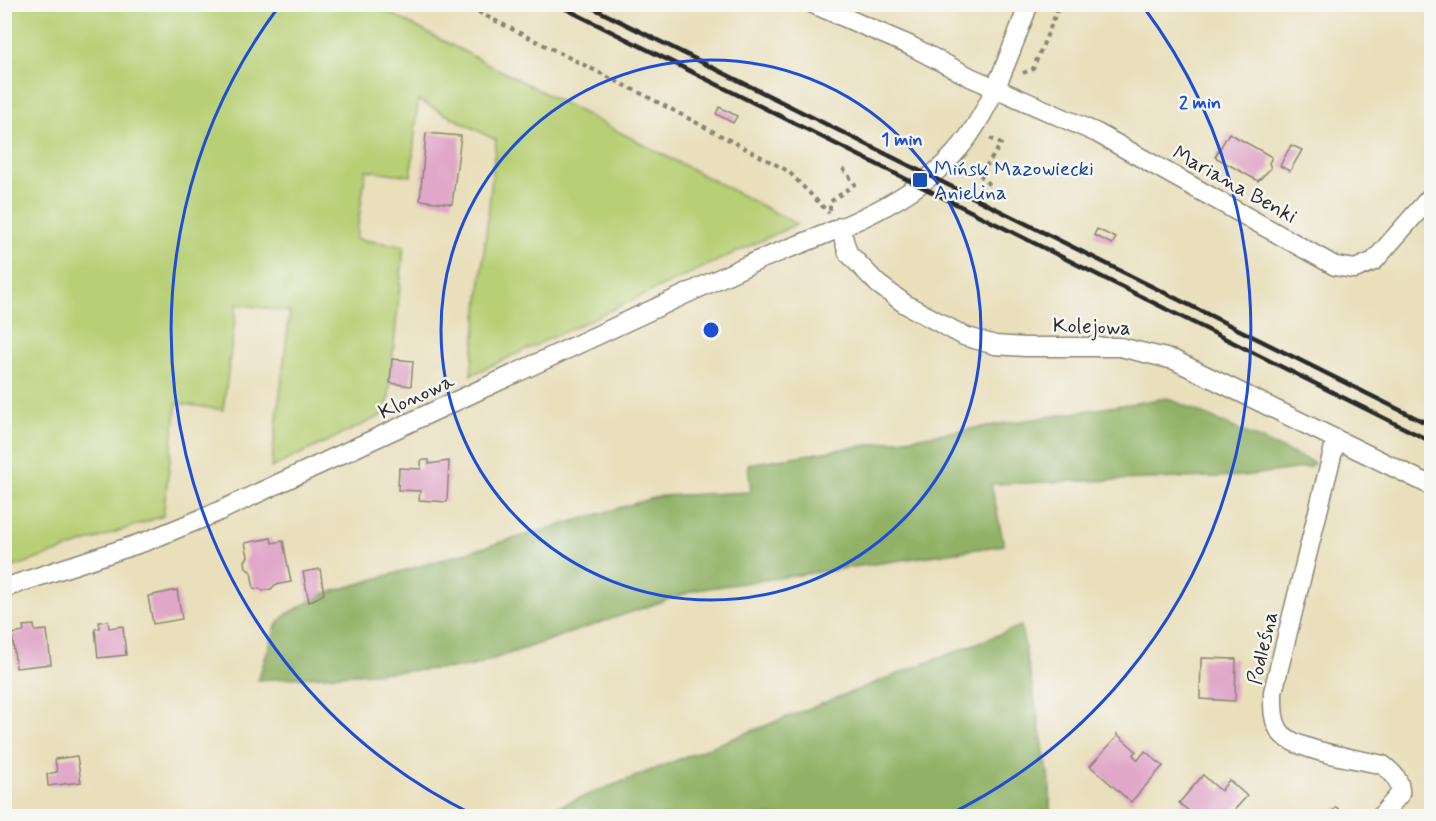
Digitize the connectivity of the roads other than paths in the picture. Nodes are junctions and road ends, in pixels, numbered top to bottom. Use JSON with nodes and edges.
{"nodes":[{"id":1,"x":813,"y":4,"type":"edge"},
{"id":2,"x":1029,"y":4,"type":"edge"},
{"id":3,"x":995,"y":88,"type":"junction"},
{"id":4,"x":1431,"y":195,"type":"edge"},
{"id":5,"x":840,"y":227,"type":"junction"},
{"id":6,"x":1336,"y":439,"type":"junction"},
{"id":7,"x":1431,"y":486,"type":"edge"},
{"id":8,"x":4,"y":588,"type":"edge"},
{"id":9,"x":1381,"y":816,"type":"edge"}],
"edges":[{"from":1,"to":3,"type":"street","name":"Mariana Benki"},
{"from":2,"to":3,"type":"street","name":"Klonowa"},
{"from":3,"to":4,"type":"street","name":"Mariana Benki"},
{"from":3,"to":5,"type":"street","name":"Klonowa"},
{"from":5,"to":6,"type":"street","name":"Kolejowa"},
{"from":5,"to":8,"type":"street","name":"Klonowa"},
{"from":6,"to":7,"type":"street","name":"Kolejowa"},
{"from":6,"to":9,"type":"street","name":"Podleśna"}]}
